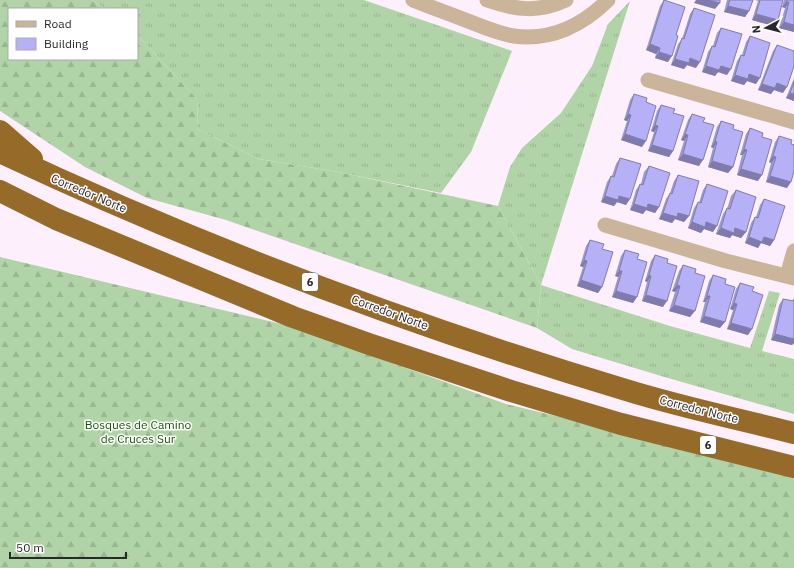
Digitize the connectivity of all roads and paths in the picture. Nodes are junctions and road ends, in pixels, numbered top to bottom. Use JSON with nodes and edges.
{"nodes":[{"id":1,"x":413,"y":0,"type":"edge"},
{"id":2,"x":487,"y":0,"type":"edge"},
{"id":3,"x":566,"y":0,"type":"edge"},
{"id":4,"x":608,"y":0,"type":"edge"},
{"id":5,"x":648,"y":80,"type":"dead end"},
{"id":6,"x":794,"y":122,"type":"edge"},
{"id":7,"x":0,"y":132,"type":"edge"},
{"id":8,"x":0,"y":152,"type":"edge"},
{"id":9,"x":54,"y":178,"type":"junction"},
{"id":10,"x":0,"y":191,"type":"edge"},
{"id":11,"x":0,"y":203,"type":"edge"},
{"id":12,"x":56,"y":219,"type":"junction"},
{"id":13,"x":605,"y":225,"type":"dead end"},
{"id":14,"x":794,"y":252,"type":"edge"},
{"id":15,"x":790,"y":277,"type":"edge"},
{"id":16,"x":794,"y":433,"type":"edge"},
{"id":17,"x":794,"y":467,"type":"edge"}],
"edges":[{"from":1,"to":4,"type":"street"},
{"from":2,"to":3,"type":"street"},
{"from":5,"to":6,"type":"street"},
{"from":7,"to":9,"type":"highway"},
{"from":8,"to":9,"type":"highway","name":"Corredor Norte","number":"6"},
{"from":9,"to":16,"type":"highway","name":"Corredor Norte","number":"6"},
{"from":10,"to":12,"type":"highway","number":"6"},
{"from":11,"to":12,"type":"highway"},
{"from":12,"to":17,"type":"highway","number":"6"},
{"from":13,"to":15,"type":"street"},
{"from":14,"to":15,"type":"street"}]}
